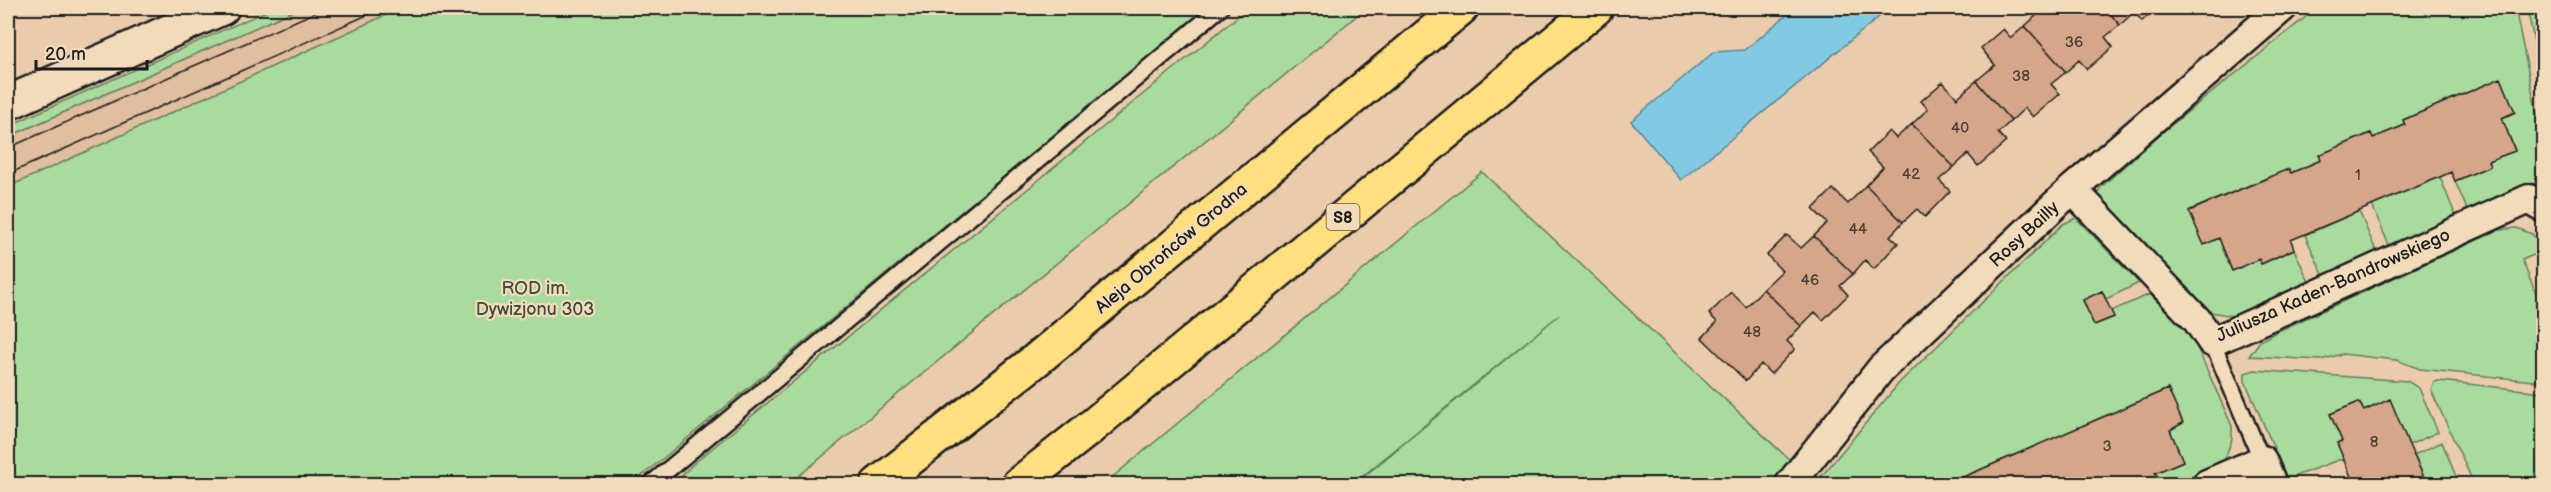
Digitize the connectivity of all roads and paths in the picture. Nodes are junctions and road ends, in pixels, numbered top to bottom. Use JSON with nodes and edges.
{"nodes":[{"id":1,"x":222,"y":8,"type":"edge"},
{"id":2,"x":1220,"y":8,"type":"edge"},
{"id":3,"x":1461,"y":8,"type":"edge"},
{"id":4,"x":1596,"y":8,"type":"edge"},
{"id":5,"x":2282,"y":8,"type":"edge"},
{"id":6,"x":8,"y":103,"type":"edge"},
{"id":7,"x":2072,"y":189,"type":"junction"},
{"id":8,"x":2544,"y":208,"type":"edge"},
{"id":9,"x":2212,"y":342,"type":"junction"},
{"id":10,"x":2267,"y":472,"type":"edge"},
{"id":11,"x":651,"y":484,"type":"edge"},
{"id":12,"x":878,"y":484,"type":"edge"},
{"id":13,"x":1019,"y":484,"type":"edge"},
{"id":14,"x":1790,"y":484,"type":"edge"},
{"id":15,"x":2207,"y":484,"type":"edge"}],
"edges":[{"from":1,"to":6,"type":"street"},
{"from":2,"to":11,"type":"lane"},
{"from":3,"to":12,"type":"highway","name":"Aleja Obrońców Grodna"},
{"from":4,"to":13,"type":"highway","number":"S8"},
{"from":5,"to":7,"type":"street","name":"Rosy Bailly"},
{"from":7,"to":9,"type":"street","name":"Juliusza Kaden-Bandrowskiego"},
{"from":7,"to":14,"type":"street","name":"Rosy Bailly"},
{"from":8,"to":9,"type":"street","name":"Juliusza Kaden-Bandrowskiego"},
{"from":9,"to":10,"type":"lane"},
{"from":10,"to":15,"type":"street"}]}
